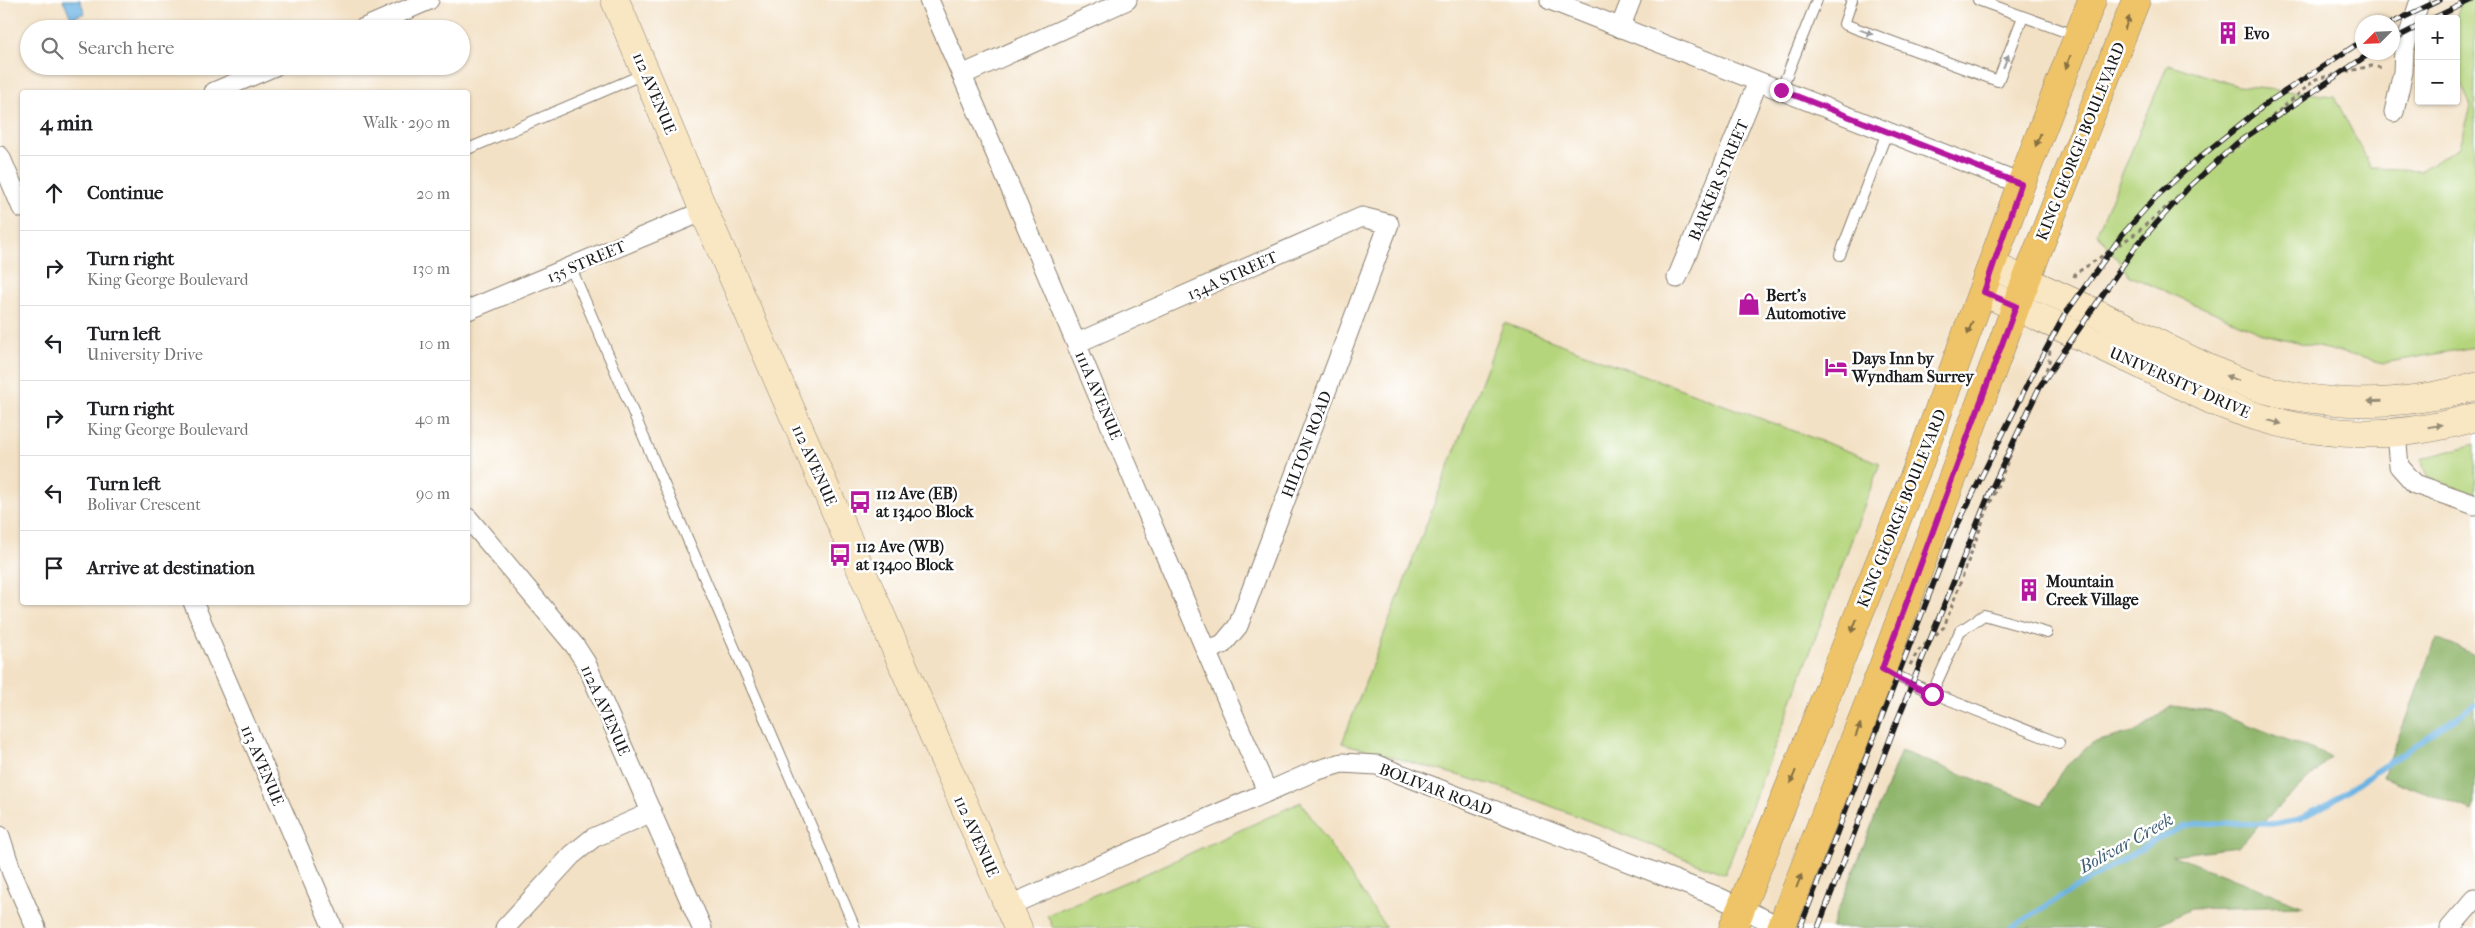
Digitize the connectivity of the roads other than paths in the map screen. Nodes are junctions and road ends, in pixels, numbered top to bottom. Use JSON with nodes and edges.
{"nodes":[{"id":1,"x":429,"y":0,"type":"edge"},
{"id":2,"x":615,"y":0,"type":"edge"},
{"id":3,"x":929,"y":0,"type":"edge"},
{"id":4,"x":1127,"y":0,"type":"edge"},
{"id":5,"x":1550,"y":0,"type":"edge"},
{"id":6,"x":1631,"y":0,"type":"edge"},
{"id":7,"x":1816,"y":0,"type":"edge"},
{"id":8,"x":1852,"y":0,"type":"edge"},
{"id":9,"x":1978,"y":0,"type":"edge"},
{"id":10,"x":2092,"y":0,"type":"edge"},
{"id":11,"x":2136,"y":0,"type":"edge"},
{"id":12,"x":2420,"y":0,"type":"edge"},
{"id":13,"x":2023,"y":17,"type":"junction"},
{"id":14,"x":383,"y":20,"type":"edge"},
{"id":15,"x":1620,"y":28,"type":"junction"},
{"id":16,"x":2078,"y":37,"type":"junction"},
{"id":17,"x":647,"y":72,"type":"junction"},
{"id":18,"x":254,"y":75,"type":"edge"},
{"id":19,"x":962,"y":75,"type":"junction"},
{"id":20,"x":1758,"y":82,"type":"junction"},
{"id":21,"x":219,"y":90,"type":"edge"},
{"id":22,"x":1781,"y":90,"type":"junction"},
{"id":23,"x":2394,"y":112,"type":"dead end"},
{"id":24,"x":1887,"y":132,"type":"junction"},
{"id":25,"x":470,"y":148,"type":"edge"},
{"id":26,"x":0,"y":156,"type":"edge"},
{"id":27,"x":16,"y":178,"type":"edge"},
{"id":28,"x":2021,"y":184,"type":"junction"},
{"id":29,"x":20,"y":198,"type":"edge"},
{"id":30,"x":704,"y":211,"type":"junction"},
{"id":31,"x":1389,"y":224,"type":"joint"},
{"id":32,"x":1840,"y":255,"type":"dead end"},
{"id":33,"x":1993,"y":266,"type":"junction"},
{"id":34,"x":571,"y":268,"type":"junction"},
{"id":35,"x":1677,"y":278,"type":"dead end"},
{"id":36,"x":2026,"y":281,"type":"junction"},
{"id":37,"x":1984,"y":292,"type":"junction"},
{"id":38,"x":2016,"y":306,"type":"junction"},
{"id":39,"x":470,"y":309,"type":"edge"},
{"id":40,"x":1078,"y":343,"type":"junction"},
{"id":41,"x":2475,"y":386,"type":"edge"},
{"id":42,"x":2475,"y":417,"type":"edge"},
{"id":43,"x":2396,"y":434,"type":"junction"},
{"id":44,"x":2475,"y":505,"type":"edge"},
{"id":45,"x":470,"y":520,"type":"edge"},
{"id":46,"x":194,"y":605,"type":"edge"},
{"id":47,"x":2047,"y":633,"type":"dead end"},
{"id":48,"x":1206,"y":651,"type":"junction"},
{"id":49,"x":1893,"y":675,"type":"junction"},
{"id":50,"x":1932,"y":694,"type":"junction"},
{"id":51,"x":2059,"y":744,"type":"dead end"},
{"id":52,"x":1267,"y":791,"type":"junction"},
{"id":53,"x":652,"y":812,"type":"junction"},
{"id":54,"x":0,"y":836,"type":"edge"},
{"id":55,"x":2475,"y":898,"type":"edge"},
{"id":56,"x":1013,"y":917,"type":"edge"},
{"id":57,"x":1737,"y":918,"type":"edge"},
{"id":58,"x":1781,"y":927,"type":"edge"},
{"id":59,"x":36,"y":928,"type":"edge"},
{"id":60,"x":333,"y":928,"type":"edge"},
{"id":61,"x":505,"y":928,"type":"edge"},
{"id":62,"x":702,"y":928,"type":"edge"},
{"id":63,"x":855,"y":928,"type":"edge"},
{"id":64,"x":2450,"y":928,"type":"edge"}],
"edges":[{"from":1,"to":14,"type":"street"},
{"from":2,"to":17,"type":"main road","name":"112 AVENUE"},
{"from":3,"to":19,"type":"street","name":"111A AVENUE"},
{"from":4,"to":19,"type":"street"},
{"from":5,"to":15,"type":"street"},
{"from":6,"to":15,"type":"street"},
{"from":7,"to":22,"type":"lane"},
{"from":8,"to":13,"type":"lane","one_way":true},
{"from":9,"to":13,"type":"lane"},
{"from":10,"to":16,"type":"main road","name":"KING GEORGE BOULEVARD"},
{"from":36,"to":11,"type":"main road","name":"KING GEORGE BOULEVARD","one_way":true},
{"from":12,"to":23,"type":"street"},
{"from":13,"to":16,"type":"lane"},
{"from":15,"to":20,"type":"street"},
{"from":16,"to":28,"type":"main road","name":"KING GEORGE BOULEVARD","one_way":true},
{"from":17,"to":25,"type":"lane"},
{"from":17,"to":30,"type":"main road","name":"112 AVENUE"},
{"from":18,"to":21,"type":"street"},
{"from":19,"to":40,"type":"street","name":"111A AVENUE"},
{"from":20,"to":22,"type":"street"},
{"from":20,"to":35,"type":"street","name":"BARKER STREET"},
{"from":22,"to":24,"type":"street"},
{"from":24,"to":28,"type":"street"},
{"from":24,"to":32,"type":"lane"},
{"from":26,"to":27,"type":"street"},
{"from":27,"to":29,"type":"street"},
{"from":28,"to":33,"type":"main road","name":"KING GEORGE BOULEVARD"},
{"from":30,"to":34,"type":"street","name":"135 STREET"},
{"from":30,"to":56,"type":"main road","name":"112 AVENUE"},
{"from":31,"to":40,"type":"street","name":"134A STREET"},
{"from":31,"to":48,"type":"street","name":"HILTON ROAD"},
{"from":33,"to":36,"type":"main road","name":"UNIVERSITY DRIVE"},
{"from":33,"to":37,"type":"main road","name":"KING GEORGE BOULEVARD"},
{"from":34,"to":39,"type":"street","name":"135 STREET"},
{"from":34,"to":63,"type":"lane"},
{"from":36,"to":38,"type":"main road","name":"KING GEORGE BOULEVARD"},
{"from":41,"to":36,"type":"main road","name":"UNIVERSITY DRIVE","one_way":true},
{"from":37,"to":38,"type":"main road","name":"UNIVERSITY DRIVE"},
{"from":37,"to":57,"type":"main road","name":"KING GEORGE BOULEVARD","one_way":true},
{"from":38,"to":43,"type":"main road","name":"UNIVERSITY DRIVE","one_way":true},
{"from":38,"to":49,"type":"main road","name":"KING GEORGE BOULEVARD"},
{"from":40,"to":48,"type":"street","name":"111A AVENUE"},
{"from":43,"to":42,"type":"main road","name":"UNIVERSITY DRIVE","one_way":true},
{"from":43,"to":44,"type":"street"},
{"from":45,"to":53,"type":"street","name":"112A AVENUE"},
{"from":46,"to":60,"type":"street","name":"113 AVENUE"},
{"from":47,"to":50,"type":"lane"},
{"from":48,"to":52,"type":"street","name":"111A AVENUE"},
{"from":49,"to":50,"type":"lane"},
{"from":58,"to":49,"type":"main road","name":"KING GEORGE BOULEVARD","one_way":true},
{"from":50,"to":51,"type":"lane"},
{"from":52,"to":56,"type":"street","name":"BOLIVAR ROAD"},
{"from":52,"to":57,"type":"street","name":"BOLIVAR ROAD"},
{"from":53,"to":61,"type":"street"},
{"from":53,"to":62,"type":"street","name":"112A AVENUE"},
{"from":54,"to":59,"type":"street"},
{"from":55,"to":64,"type":"street"},
{"from":57,"to":58,"type":"street","name":"BOLIVAR ROAD"}]}
